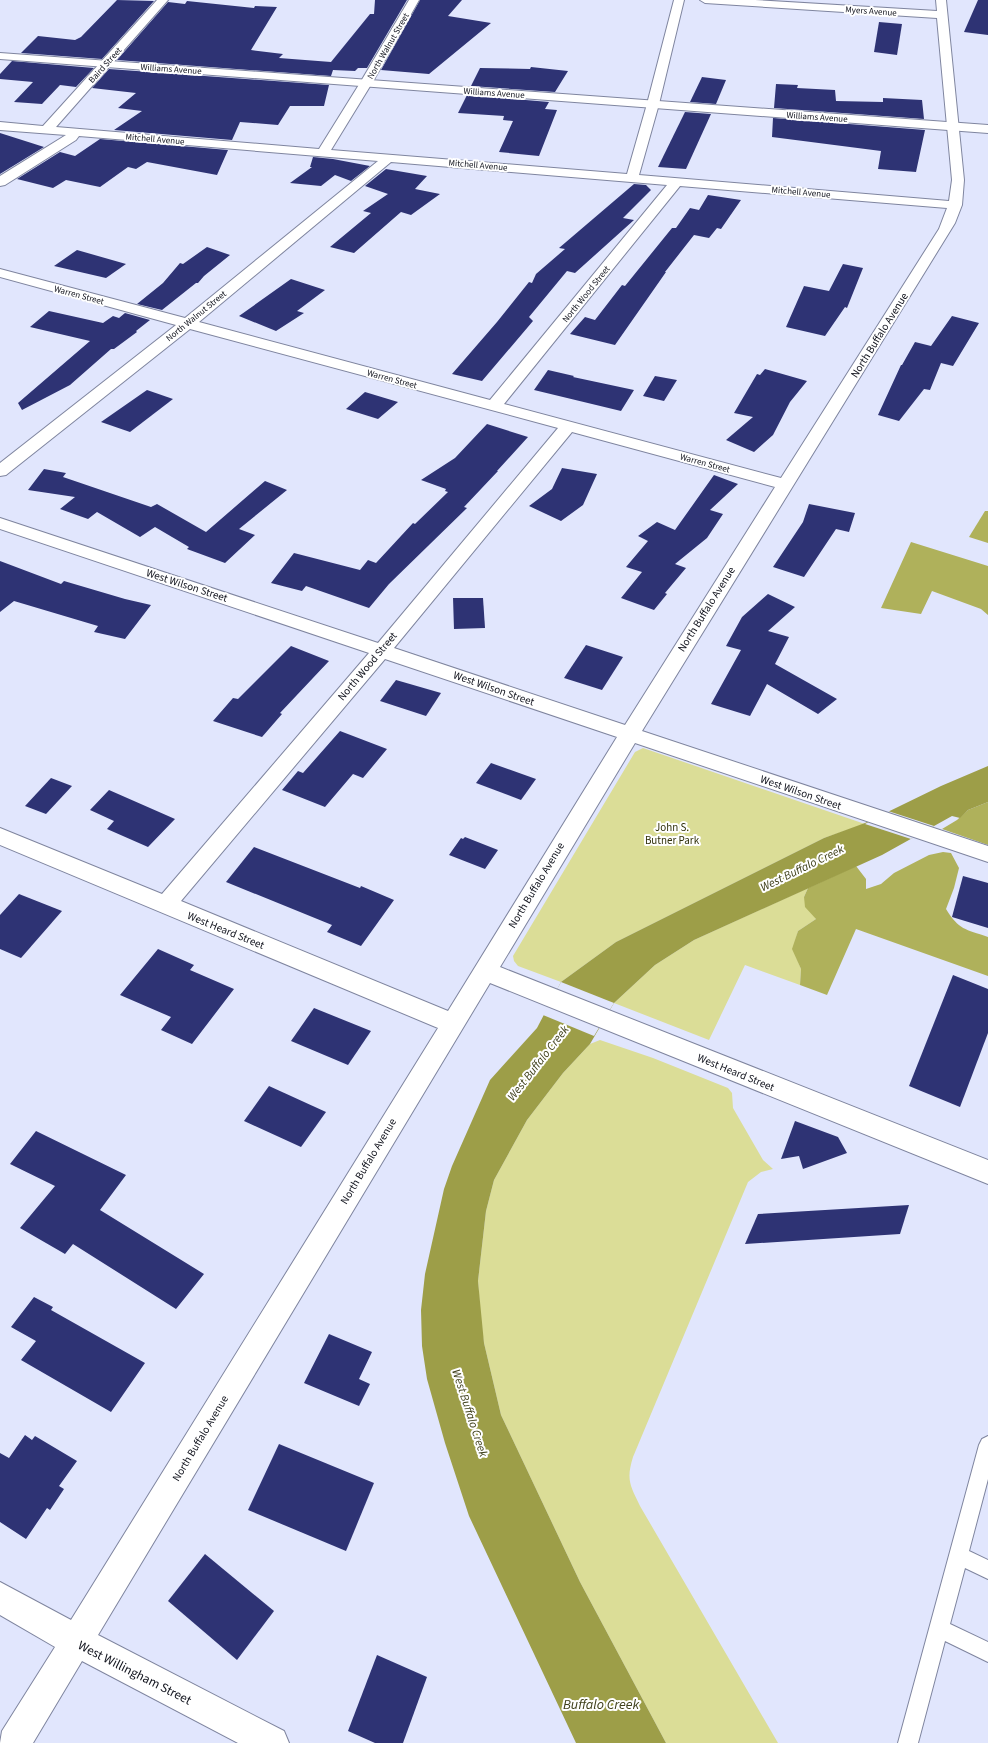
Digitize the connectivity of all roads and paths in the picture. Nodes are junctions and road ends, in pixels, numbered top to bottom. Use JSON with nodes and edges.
{"nodes":[{"id":1,"x":163,"y":0,"type":"edge"},
{"id":2,"x":414,"y":0,"type":"edge"},
{"id":3,"x":679,"y":0,"type":"edge"},
{"id":4,"x":705,"y":0,"type":"edge"},
{"id":5,"x":942,"y":8,"type":"edge"},
{"id":6,"x":0,"y":56,"type":"edge"},
{"id":7,"x":107,"y":64,"type":"junction"},
{"id":8,"x":366,"y":83,"type":"junction"},
{"id":9,"x":653,"y":104,"type":"junction"},
{"id":10,"x":0,"y":126,"type":"edge"},
{"id":11,"x":953,"y":127,"type":"junction"},
{"id":12,"x":47,"y":129,"type":"junction"},
{"id":13,"x":988,"y":129,"type":"edge"},
{"id":14,"x":76,"y":132,"type":"junction"},
{"id":15,"x":323,"y":152,"type":"junction"},
{"id":16,"x":388,"y":157,"type":"junction"},
{"id":17,"x":632,"y":178,"type":"junction"},
{"id":18,"x":675,"y":181,"type":"junction"},
{"id":19,"x":0,"y":182,"type":"edge"},
{"id":20,"x":955,"y":205,"type":"junction"},
{"id":21,"x":0,"y":273,"type":"edge"},
{"id":22,"x":187,"y":324,"type":"junction"},
{"id":23,"x":494,"y":406,"type":"junction"},
{"id":24,"x":568,"y":426,"type":"junction"},
{"id":25,"x":0,"y":471,"type":"edge"},
{"id":26,"x":784,"y":484,"type":"junction"},
{"id":27,"x":0,"y":523,"type":"edge"},
{"id":28,"x":382,"y":650,"type":"junction"},
{"id":29,"x":629,"y":734,"type":"junction"},
{"id":30,"x":0,"y":836,"type":"edge"},
{"id":31,"x":988,"y":854,"type":"edge"},
{"id":32,"x":165,"y":905,"type":"junction"},
{"id":33,"x":484,"y":971,"type":"junction"},
{"id":34,"x":452,"y":1023,"type":"junction"},
{"id":35,"x":988,"y":1172,"type":"edge"},
{"id":36,"x":988,"y":1444,"type":"edge"},
{"id":37,"x":960,"y":1556,"type":"junction"},
{"id":38,"x":988,"y":1570,"type":"edge"},
{"id":39,"x":0,"y":1598,"type":"edge"},
{"id":40,"x":938,"y":1628,"type":"junction"},
{"id":41,"x":76,"y":1641,"type":"junction"},
{"id":42,"x":988,"y":1652,"type":"edge"},
{"id":43,"x":14,"y":1743,"type":"edge"},
{"id":44,"x":272,"y":1743,"type":"edge"},
{"id":45,"x":908,"y":1743,"type":"edge"}],
"edges":[{"from":1,"to":7,"type":"street","name":"Baird Street"},
{"from":2,"to":8,"type":"street","name":"North Walnut Street"},
{"from":3,"to":9,"type":"street"},
{"from":4,"to":5,"type":"street","name":"Myers Avenue"},
{"from":5,"to":11,"type":"street","name":"North Buffalo Avenue"},
{"from":6,"to":7,"type":"street","name":"Williams Avenue"},
{"from":7,"to":8,"type":"street","name":"Williams Avenue"},
{"from":7,"to":12,"type":"street","name":"Baird Street"},
{"from":8,"to":9,"type":"street","name":"Williams Avenue"},
{"from":8,"to":15,"type":"street","name":"North Walnut Street"},
{"from":9,"to":11,"type":"street","name":"Williams Avenue"},
{"from":9,"to":17,"type":"street"},
{"from":10,"to":12,"type":"street","name":"Mitchell Avenue"},
{"from":11,"to":13,"type":"street","name":"Williams Avenue"},
{"from":11,"to":20,"type":"street","name":"North Buffalo Avenue"},
{"from":12,"to":14,"type":"street","name":"Mitchell Avenue"},
{"from":14,"to":15,"type":"street","name":"Mitchell Avenue"},
{"from":14,"to":19,"type":"street"},
{"from":15,"to":16,"type":"street","name":"Mitchell Avenue"},
{"from":16,"to":17,"type":"street","name":"Mitchell Avenue"},
{"from":16,"to":22,"type":"street","name":"North Walnut Street"},
{"from":17,"to":18,"type":"street","name":"Mitchell Avenue"},
{"from":18,"to":20,"type":"street","name":"Mitchell Avenue"},
{"from":18,"to":23,"type":"street","name":"North Wood Street"},
{"from":20,"to":26,"type":"street","name":"North Buffalo Avenue"},
{"from":21,"to":22,"type":"street","name":"Warren Street"},
{"from":22,"to":23,"type":"street","name":"Warren Street"},
{"from":22,"to":25,"type":"street","name":"North Walnut Street"},
{"from":23,"to":24,"type":"street","name":"Warren Street"},
{"from":24,"to":26,"type":"street","name":"Warren Street"},
{"from":24,"to":28,"type":"street","name":"North Wood Street"},
{"from":26,"to":29,"type":"street","name":"North Buffalo Avenue"},
{"from":27,"to":28,"type":"street","name":"West Wilson Street"},
{"from":28,"to":29,"type":"street","name":"West Wilson Street"},
{"from":28,"to":32,"type":"street","name":"North Wood Street"},
{"from":29,"to":31,"type":"street","name":"West Wilson Street"},
{"from":29,"to":33,"type":"street","name":"North Buffalo Avenue"},
{"from":30,"to":32,"type":"street","name":"West Heard Street"},
{"from":32,"to":34,"type":"street","name":"West Heard Street"},
{"from":33,"to":34,"type":"street","name":"North Buffalo Avenue"},
{"from":33,"to":35,"type":"street","name":"West Heard Street"},
{"from":34,"to":41,"type":"street","name":"North Buffalo Avenue"},
{"from":36,"to":37,"type":"lane"},
{"from":37,"to":38,"type":"lane"},
{"from":37,"to":40,"type":"lane"},
{"from":39,"to":41,"type":"street","name":"West Willingham Street"},
{"from":40,"to":42,"type":"lane"},
{"from":40,"to":45,"type":"lane"},
{"from":41,"to":43,"type":"street","name":"North Buffalo Avenue"},
{"from":41,"to":44,"type":"street","name":"West Willingham Street"}]}
